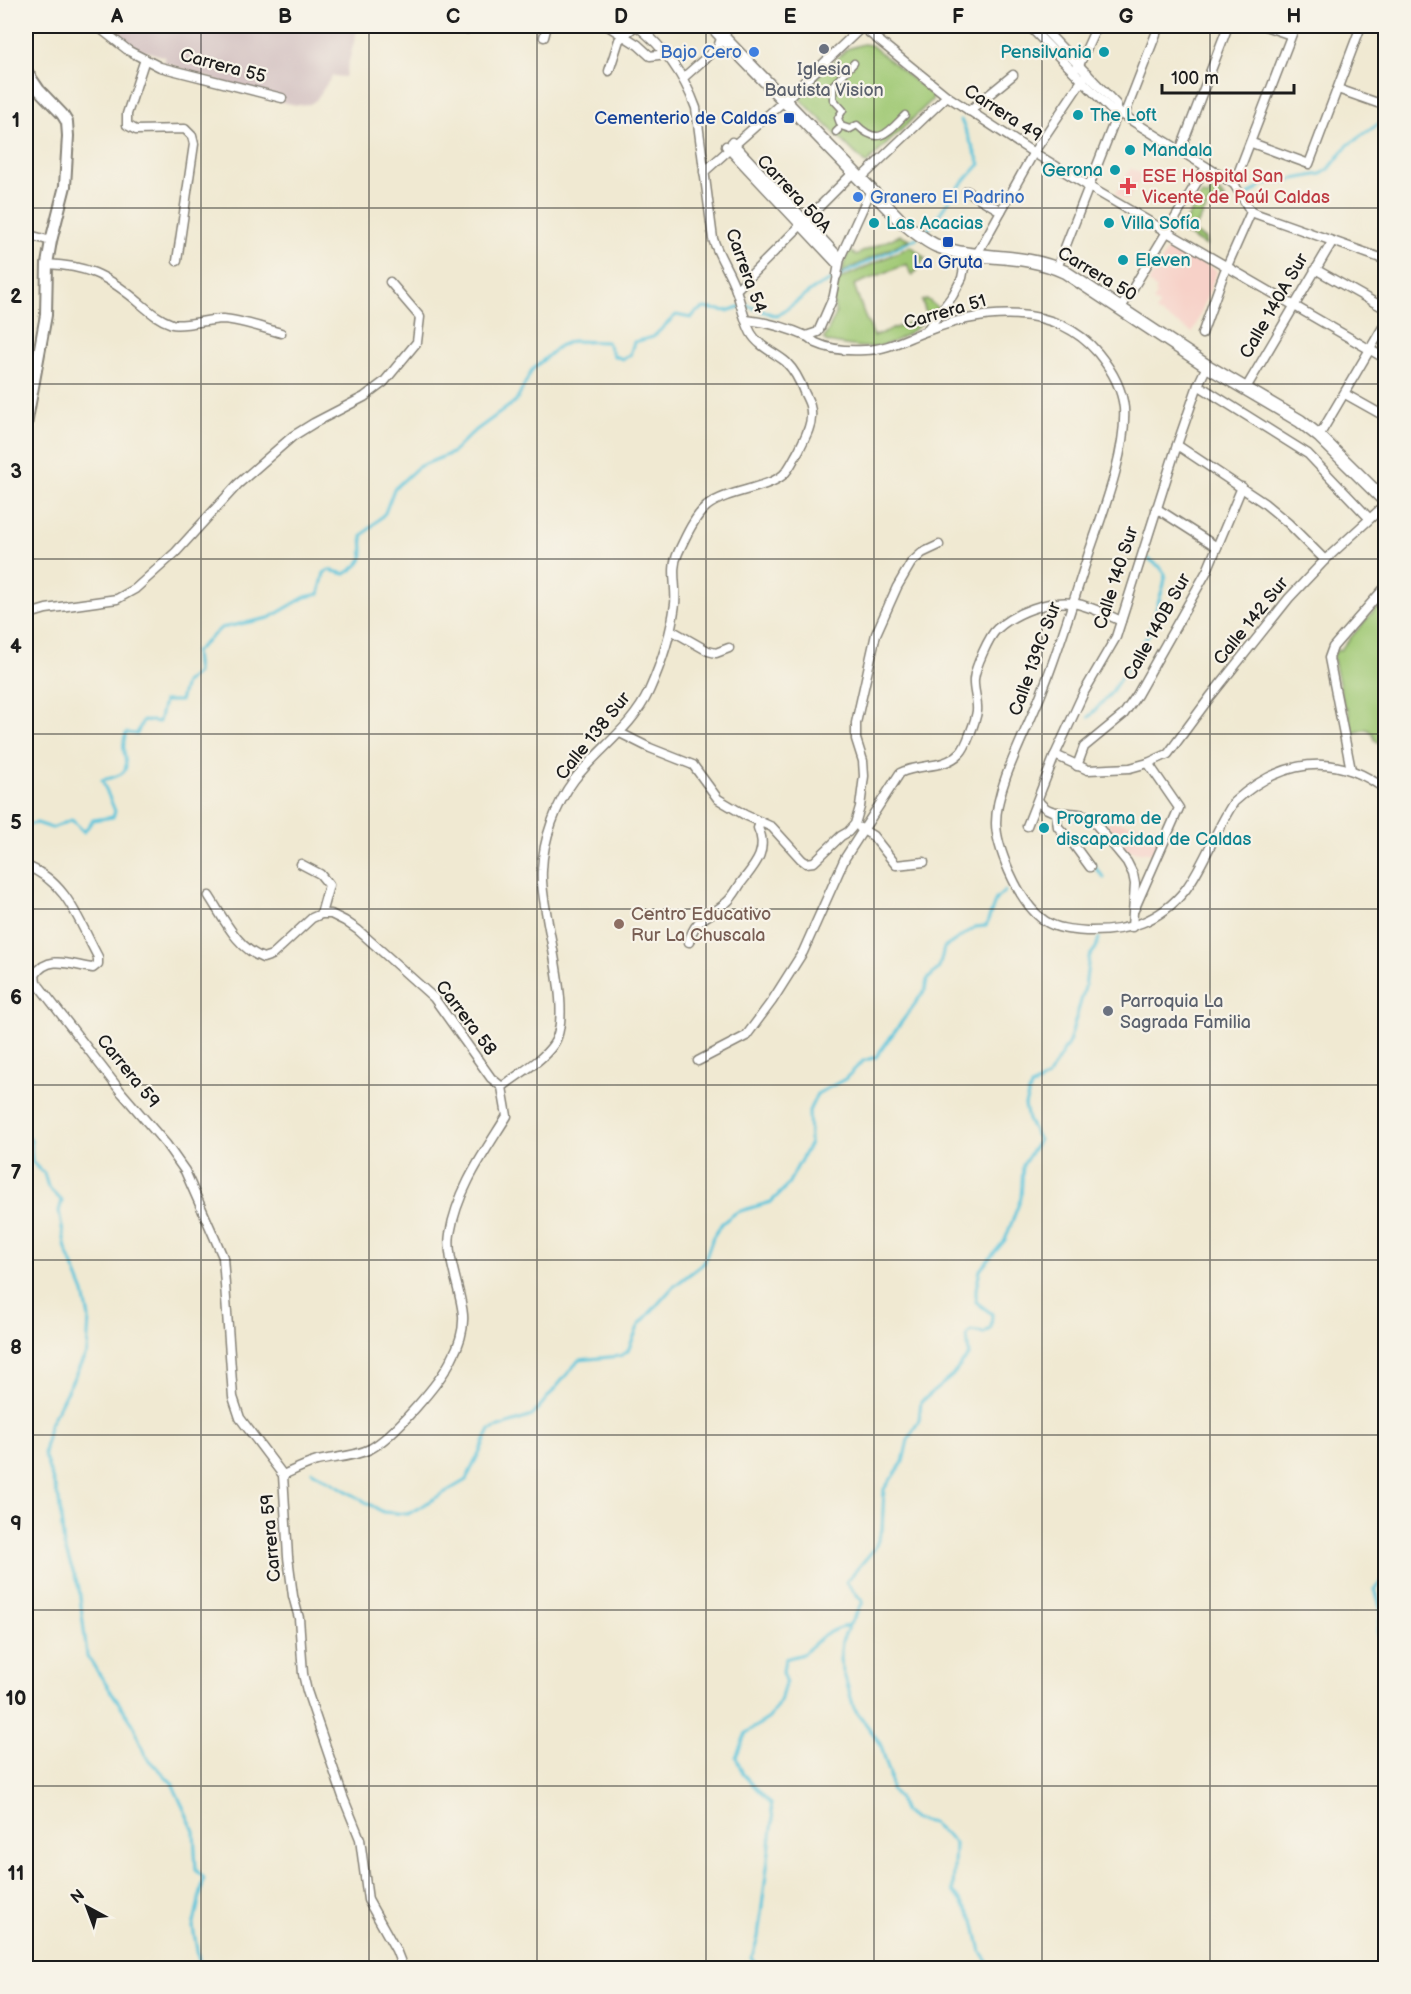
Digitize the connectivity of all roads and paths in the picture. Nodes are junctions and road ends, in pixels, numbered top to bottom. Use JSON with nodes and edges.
{"nodes":[{"id":1,"x":97,"y":26,"type":"edge"},
{"id":2,"x":547,"y":26,"type":"edge"},
{"id":3,"x":608,"y":26,"type":"edge"},
{"id":4,"x":636,"y":26,"type":"edge"},
{"id":5,"x":712,"y":26,"type":"edge"},
{"id":6,"x":731,"y":26,"type":"edge"},
{"id":7,"x":862,"y":26,"type":"edge"},
{"id":8,"x":1096,"y":26,"type":"edge"},
{"id":9,"x":1159,"y":26,"type":"edge"},
{"id":10,"x":1228,"y":26,"type":"edge"},
{"id":11,"x":1265,"y":26,"type":"edge"},
{"id":12,"x":1295,"y":26,"type":"edge"},
{"id":13,"x":1361,"y":26,"type":"edge"},
{"id":14,"x":1036,"y":27,"type":"edge"},
{"id":15,"x":624,"y":35,"type":"junction"},
{"id":16,"x":1291,"y":35,"type":"junction"},
{"id":17,"x":722,"y":36,"type":"junction"},
{"id":18,"x":544,"y":37,"type":"dead end"},
{"id":19,"x":667,"y":54,"type":"junction"},
{"id":20,"x":145,"y":58,"type":"junction"},
{"id":21,"x":854,"y":63,"type":"dead end"},
{"id":22,"x":1076,"y":68,"type":"junction"},
{"id":23,"x":26,"y":71,"type":"edge"},
{"id":24,"x":609,"y":71,"type":"dead end"},
{"id":25,"x":1013,"y":75,"type":"dead end"},
{"id":26,"x":1084,"y":77,"type":"junction"},
{"id":27,"x":683,"y":78,"type":"junction"},
{"id":28,"x":1338,"y":89,"type":"junction"},
{"id":29,"x":947,"y":96,"type":"junction"},
{"id":30,"x":282,"y":98,"type":"dead end"},
{"id":31,"x":785,"y":100,"type":"junction"},
{"id":32,"x":1386,"y":106,"type":"edge"},
{"id":33,"x":969,"y":111,"type":"junction"},
{"id":34,"x":1121,"y":114,"type":"junction"},
{"id":35,"x":905,"y":115,"type":"dead end"},
{"id":36,"x":1252,"y":143,"type":"junction"},
{"id":37,"x":730,"y":145,"type":"junction"},
{"id":38,"x":1180,"y":151,"type":"junction"},
{"id":39,"x":1034,"y":152,"type":"junction"},
{"id":40,"x":704,"y":168,"type":"junction"},
{"id":41,"x":1206,"y":168,"type":"junction"},
{"id":42,"x":857,"y":176,"type":"junction"},
{"id":43,"x":1234,"y":184,"type":"junction"},
{"id":44,"x":1088,"y":186,"type":"junction"},
{"id":45,"x":871,"y":190,"type":"junction"},
{"id":46,"x":967,"y":191,"type":"dead end"},
{"id":47,"x":1001,"y":211,"type":"junction"},
{"id":48,"x":1251,"y":212,"type":"junction"},
{"id":49,"x":802,"y":223,"type":"junction"},
{"id":50,"x":1167,"y":232,"type":"junction"},
{"id":51,"x":26,"y":234,"type":"edge"},
{"id":52,"x":51,"y":241,"type":"junction"},
{"id":53,"x":1332,"y":242,"type":"junction"},
{"id":54,"x":972,"y":253,"type":"junction"},
{"id":55,"x":1386,"y":260,"type":"edge"},
{"id":56,"x":177,"y":261,"type":"dead end"},
{"id":57,"x":839,"y":262,"type":"junction"},
{"id":58,"x":47,"y":264,"type":"junction"},
{"id":59,"x":1227,"y":267,"type":"junction"},
{"id":60,"x":1057,"y":268,"type":"junction"},
{"id":61,"x":1315,"y":270,"type":"junction"},
{"id":62,"x":837,"y":278,"type":"joint"},
{"id":63,"x":390,"y":282,"type":"dead end"},
{"id":64,"x":736,"y":290,"type":"junction"},
{"id":65,"x":832,"y":300,"type":"joint"},
{"id":66,"x":1293,"y":306,"type":"junction"},
{"id":67,"x":1121,"y":308,"type":"junction"},
{"id":68,"x":1386,"y":309,"type":"edge"},
{"id":69,"x":744,"y":315,"type":"junction"},
{"id":70,"x":1386,"y":322,"type":"edge"},
{"id":71,"x":927,"y":331,"type":"junction"},
{"id":72,"x":281,"y":333,"type":"dead end"},
{"id":73,"x":1202,"y":334,"type":"dead end"},
{"id":74,"x":806,"y":336,"type":"junction"},
{"id":75,"x":1370,"y":350,"type":"junction"},
{"id":76,"x":1386,"y":359,"type":"edge"},
{"id":77,"x":1207,"y":366,"type":"junction"},
{"id":78,"x":1198,"y":385,"type":"junction"},
{"id":79,"x":1246,"y":388,"type":"junction"},
{"id":80,"x":1345,"y":394,"type":"junction"},
{"id":81,"x":1386,"y":417,"type":"edge"},
{"id":82,"x":26,"y":425,"type":"edge"},
{"id":83,"x":1319,"y":436,"type":"junction"},
{"id":84,"x":1177,"y":445,"type":"junction"},
{"id":85,"x":782,"y":476,"type":"joint"},
{"id":86,"x":1242,"y":487,"type":"junction"},
{"id":87,"x":1106,"y":503,"type":"joint"},
{"id":88,"x":1386,"y":503,"type":"edge"},
{"id":89,"x":1156,"y":508,"type":"junction"},
{"id":90,"x":1369,"y":518,"type":"junction"},
{"id":91,"x":939,"y":545,"type":"dead end"},
{"id":92,"x":1217,"y":547,"type":"junction"},
{"id":93,"x":1324,"y":560,"type":"junction"},
{"id":94,"x":1386,"y":586,"type":"edge"},
{"id":95,"x":1072,"y":603,"type":"junction"},
{"id":96,"x":26,"y":615,"type":"edge"},
{"id":97,"x":1121,"y":621,"type":"junction"},
{"id":98,"x":672,"y":630,"type":"junction"},
{"id":99,"x":729,"y":648,"type":"dead end"},
{"id":100,"x":620,"y":733,"type":"junction"},
{"id":101,"x":1055,"y":755,"type":"junction"},
{"id":102,"x":1148,"y":764,"type":"junction"},
{"id":103,"x":1077,"y":766,"type":"junction"},
{"id":104,"x":1351,"y":770,"type":"junction"},
{"id":105,"x":1386,"y":790,"type":"edge"},
{"id":106,"x":1038,"y":800,"type":"junction"},
{"id":107,"x":1056,"y":813,"type":"junction"},
{"id":108,"x":760,"y":822,"type":"junction"},
{"id":109,"x":855,"y":824,"type":"junction"},
{"id":110,"x":1028,"y":826,"type":"dead end"},
{"id":111,"x":863,"y":830,"type":"junction"},
{"id":112,"x":924,"y":862,"type":"dead end"},
{"id":113,"x":301,"y":864,"type":"dead end"},
{"id":114,"x":26,"y":867,"type":"edge"},
{"id":115,"x":1090,"y":867,"type":"dead end"},
{"id":116,"x":209,"y":896,"type":"dead end"},
{"id":117,"x":1134,"y":910,"type":"junction"},
{"id":118,"x":321,"y":914,"type":"junction"},
{"id":119,"x":1132,"y":927,"type":"junction"},
{"id":120,"x":689,"y":942,"type":"dead end"},
{"id":121,"x":698,"y":1061,"type":"dead end"},
{"id":122,"x":502,"y":1087,"type":"junction"},
{"id":123,"x":283,"y":1475,"type":"junction"},
{"id":124,"x":402,"y":1968,"type":"edge"}],
"edges":[{"from":1,"to":20,"type":"street","name":"Carrera 55"},
{"from":2,"to":18,"type":"street"},
{"from":3,"to":15,"type":"street"},
{"from":4,"to":15,"type":"street"},
{"from":4,"to":19,"type":"street","name":"Carrera 54"},
{"from":5,"to":17,"type":"main road","name":"Carrera 50"},
{"from":6,"to":17,"type":"street"},
{"from":7,"to":29,"type":"street","name":"Carrera 49"},
{"from":7,"to":31,"type":"street"},
{"from":8,"to":22,"type":"street"},
{"from":9,"to":34,"type":"street"},
{"from":10,"to":38,"type":"street"},
{"from":11,"to":16,"type":"street"},
{"from":12,"to":16,"type":"street"},
{"from":13,"to":28,"type":"street"},
{"from":14,"to":22,"type":"street"},
{"from":15,"to":19,"type":"street"},
{"from":15,"to":24,"type":"street"},
{"from":16,"to":36,"type":"street"},
{"from":17,"to":27,"type":"street"},
{"from":17,"to":31,"type":"main road","name":"Carrera 50"},
{"from":19,"to":27,"type":"street","name":"Carrera 54"},
{"from":20,"to":30,"type":"street","name":"Carrera 55"},
{"from":20,"to":56,"type":"street"},
{"from":21,"to":35,"type":"street"},
{"from":22,"to":26,"type":"street"},
{"from":23,"to":52,"type":"street"},
{"from":25,"to":33,"type":"street"},
{"from":26,"to":34,"type":"street"},
{"from":26,"to":39,"type":"street"},
{"from":27,"to":40,"type":"street","name":"Carrera 54"},
{"from":28,"to":32,"type":"street"},
{"from":28,"to":36,"type":"street"},
{"from":29,"to":33,"type":"street","name":"Carrera 49"},
{"from":29,"to":42,"type":"street"},
{"from":31,"to":37,"type":"street"},
{"from":31,"to":42,"type":"main road","name":"Carrera 50"},
{"from":33,"to":39,"type":"street","name":"Carrera 49"},
{"from":34,"to":38,"type":"street"},
{"from":34,"to":44,"type":"street"},
{"from":36,"to":43,"type":"street"},
{"from":37,"to":40,"type":"street"},
{"from":37,"to":49,"type":"street","name":"Carrera 50A"},
{"from":38,"to":41,"type":"street"},
{"from":39,"to":44,"type":"street","name":"Carrera 49"},
{"from":39,"to":47,"type":"street"},
{"from":40,"to":64,"type":"street","name":"Carrera 54"},
{"from":41,"to":43,"type":"street"},
{"from":41,"to":50,"type":"street"},
{"from":42,"to":45,"type":"main road","name":"Carrera 50"},
{"from":42,"to":49,"type":"street"},
{"from":43,"to":48,"type":"street"},
{"from":44,"to":50,"type":"street","name":"Carrera 49"},
{"from":44,"to":60,"type":"street"},
{"from":45,"to":54,"type":"main road","name":"Carrera 50"},
{"from":45,"to":57,"type":"street"},
{"from":46,"to":47,"type":"street"},
{"from":47,"to":54,"type":"street"},
{"from":48,"to":53,"type":"street"},
{"from":48,"to":59,"type":"street"},
{"from":49,"to":57,"type":"street","name":"Carrera 50A"},
{"from":49,"to":64,"type":"street"},
{"from":50,"to":59,"type":"street","name":"Carrera 49"},
{"from":50,"to":67,"type":"street"},
{"from":51,"to":52,"type":"street"},
{"from":52,"to":58,"type":"street"},
{"from":53,"to":55,"type":"street"},
{"from":53,"to":61,"type":"street","name":"Calle 140A Sur"},
{"from":54,"to":60,"type":"main road","name":"Carrera 50"},
{"from":54,"to":71,"type":"street"},
{"from":57,"to":62,"type":"street"},
{"from":58,"to":72,"type":"street"},
{"from":58,"to":82,"type":"street"},
{"from":59,"to":66,"type":"street","name":"Carrera 49"},
{"from":59,"to":73,"type":"street"},
{"from":60,"to":67,"type":"main road","name":"Carrera 50"},
{"from":61,"to":66,"type":"street","name":"Calle 140A Sur"},
{"from":61,"to":68,"type":"street"},
{"from":62,"to":65,"type":"street"},
{"from":63,"to":96,"type":"street"},
{"from":64,"to":69,"type":"street","name":"Carrera 54"},
{"from":65,"to":74,"type":"street"},
{"from":66,"to":75,"type":"street","name":"Carrera 49"},
{"from":66,"to":79,"type":"street","name":"Calle 140A Sur"},
{"from":67,"to":77,"type":"main road","name":"Carrera 50"},
{"from":69,"to":74,"type":"street","name":"Carrera 51"},
{"from":69,"to":85,"type":"street","name":"Carrera 54"},
{"from":70,"to":75,"type":"street"},
{"from":71,"to":74,"type":"street","name":"Carrera 51"},
{"from":71,"to":87,"type":"street","name":"Carrera 51"},
{"from":75,"to":76,"type":"street","name":"Carrera 49"},
{"from":75,"to":80,"type":"street"},
{"from":77,"to":78,"type":"street","name":"Calle 140 Sur"},
{"from":77,"to":79,"type":"main road","name":"Carrera 50"},
{"from":78,"to":84,"type":"street","name":"Calle 140 Sur"},
{"from":78,"to":90,"type":"street"},
{"from":79,"to":83,"type":"main road","name":"Carrera 50"},
{"from":80,"to":81,"type":"street"},
{"from":80,"to":83,"type":"street"},
{"from":83,"to":88,"type":"main road","name":"Carrera 50"},
{"from":84,"to":86,"type":"street"},
{"from":84,"to":89,"type":"street","name":"Calle 140 Sur"},
{"from":85,"to":98,"type":"street","name":"Calle 138 Sur"},
{"from":86,"to":92,"type":"street","name":"Calle 140B Sur"},
{"from":86,"to":93,"type":"street"},
{"from":87,"to":95,"type":"street","name":"Calle 139C Sur"},
{"from":88,"to":90,"type":"street","name":"Calle 142 Sur"},
{"from":89,"to":92,"type":"street"},
{"from":89,"to":97,"type":"street","name":"Calle 140 Sur"},
{"from":90,"to":93,"type":"street","name":"Calle 142 Sur"},
{"from":91,"to":109,"type":"street"},
{"from":92,"to":103,"type":"street","name":"Calle 140B Sur"},
{"from":93,"to":102,"type":"street","name":"Calle 142 Sur"},
{"from":94,"to":104,"type":"street"},
{"from":95,"to":97,"type":"street"},
{"from":95,"to":111,"type":"street"},
{"from":95,"to":119,"type":"street","name":"Calle 139C Sur"},
{"from":97,"to":101,"type":"street","name":"Calle 140 Sur"},
{"from":98,"to":99,"type":"street"},
{"from":98,"to":100,"type":"street","name":"Calle 138 Sur"},
{"from":100,"to":108,"type":"street"},
{"from":100,"to":122,"type":"street","name":"Calle 138 Sur"},
{"from":101,"to":103,"type":"street"},
{"from":101,"to":106,"type":"street","name":"Calle 140 Sur"},
{"from":102,"to":103,"type":"street"},
{"from":102,"to":117,"type":"street"},
{"from":104,"to":105,"type":"street"},
{"from":104,"to":119,"type":"street"},
{"from":106,"to":107,"type":"street"},
{"from":106,"to":110,"type":"street","name":"Calle 140 Sur"},
{"from":107,"to":115,"type":"street"},
{"from":107,"to":117,"type":"street"},
{"from":108,"to":109,"type":"street"},
{"from":108,"to":120,"type":"street"},
{"from":109,"to":111,"type":"street"},
{"from":111,"to":112,"type":"street"},
{"from":111,"to":121,"type":"street"},
{"from":113,"to":118,"type":"street"},
{"from":114,"to":123,"type":"street","name":"Carrera 59"},
{"from":116,"to":118,"type":"street"},
{"from":117,"to":119,"type":"street"},
{"from":118,"to":122,"type":"street","name":"Carrera 58"},
{"from":122,"to":123,"type":"street"},
{"from":123,"to":124,"type":"street","name":"Carrera 59"}]}
